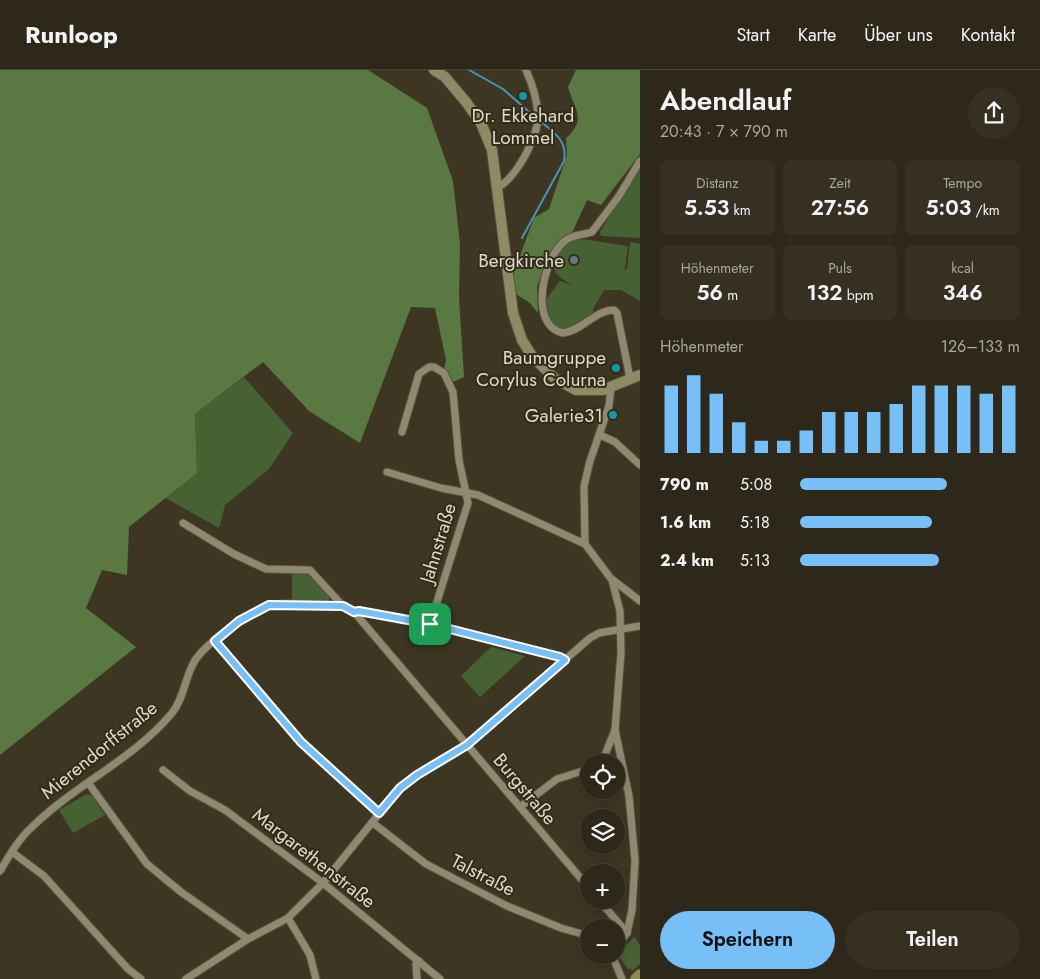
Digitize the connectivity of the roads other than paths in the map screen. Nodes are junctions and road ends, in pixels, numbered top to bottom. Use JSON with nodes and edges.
{"nodes":[{"id":1,"x":434,"y":70,"type":"edge"},
{"id":2,"x":526,"y":70,"type":"edge"},
{"id":3,"x":640,"y":161,"type":"edge"},
{"id":4,"x":497,"y":188,"type":"junction"},
{"id":5,"x":635,"y":376,"type":"edge"},
{"id":6,"x":611,"y":388,"type":"junction"},
{"id":7,"x":402,"y":432,"type":"dead end"},
{"id":8,"x":600,"y":435,"type":"junction"},
{"id":9,"x":640,"y":466,"type":"edge"},
{"id":10,"x":387,"y":472,"type":"dead end"},
{"id":11,"x":467,"y":494,"type":"junction"},
{"id":12,"x":183,"y":523,"type":"dead end"},
{"id":13,"x":585,"y":544,"type":"junction"},
{"id":14,"x":612,"y":580,"type":"junction"},
{"id":15,"x":640,"y":601,"type":"edge"},
{"id":16,"x":343,"y":606,"type":"junction"},
{"id":17,"x":354,"y":612,"type":"junction"},
{"id":18,"x":430,"y":624,"type":"junction"},
{"id":19,"x":640,"y":626,"type":"edge"},
{"id":20,"x":620,"y":628,"type":"junction"},
{"id":21,"x":215,"y":641,"type":"junction"},
{"id":22,"x":565,"y":660,"type":"junction"},
{"id":23,"x":615,"y":730,"type":"junction"},
{"id":24,"x":467,"y":745,"type":"junction"},
{"id":25,"x":605,"y":754,"type":"edge"},
{"id":26,"x":163,"y":770,"type":"dead end"},
{"id":27,"x":580,"y":772,"type":"edge"},
{"id":28,"x":89,"y":784,"type":"junction"},
{"id":29,"x":520,"y":807,"type":"junction"},
{"id":30,"x":379,"y":813,"type":"junction"},
{"id":31,"x":373,"y":823,"type":"junction"},
{"id":32,"x":12,"y":852,"type":"junction"},
{"id":33,"x":0,"y":871,"type":"edge"},
{"id":34,"x":580,"y":877,"type":"edge"},
{"id":35,"x":323,"y":883,"type":"junction"},
{"id":36,"x":607,"y":909,"type":"edge"},
{"id":37,"x":288,"y":918,"type":"junction"},
{"id":38,"x":580,"y":933,"type":"edge"},
{"id":39,"x":627,"y":933,"type":"junction"},
{"id":40,"x":625,"y":936,"type":"edge"},
{"id":41,"x":248,"y":939,"type":"junction"},
{"id":42,"x":419,"y":961,"type":"junction"},
{"id":43,"x":616,"y":964,"type":"edge"},
{"id":44,"x":640,"y":975,"type":"edge"},
{"id":45,"x":141,"y":979,"type":"edge"},
{"id":46,"x":186,"y":979,"type":"edge"},
{"id":47,"x":316,"y":979,"type":"edge"},
{"id":48,"x":417,"y":979,"type":"edge"},
{"id":49,"x":440,"y":979,"type":"edge"},
{"id":50,"x":622,"y":979,"type":"edge"},
{"id":51,"x":636,"y":979,"type":"edge"}],
"edges":[{"from":1,"to":4,"type":"main road"},
{"from":2,"to":4,"type":"street"},
{"from":3,"to":5,"type":"street"},
{"from":4,"to":6,"type":"main road"},
{"from":5,"to":6,"type":"main road"},
{"from":6,"to":8,"type":"street"},
{"from":7,"to":11,"type":"street"},
{"from":8,"to":9,"type":"street"},
{"from":8,"to":13,"type":"street"},
{"from":10,"to":11,"type":"street","name":"Jahnstraße"},
{"from":11,"to":13,"type":"street"},
{"from":11,"to":18,"type":"street","name":"Jahnstraße"},
{"from":12,"to":16,"type":"street","name":"Burgstraße"},
{"from":13,"to":14,"type":"street"},
{"from":14,"to":15,"type":"street"},
{"from":14,"to":20,"type":"street"},
{"from":16,"to":17,"type":"street","name":"Burgstraße"},
{"from":16,"to":21,"type":"street","name":"Mierendorffstraße"},
{"from":17,"to":18,"type":"street"},
{"from":17,"to":24,"type":"street","name":"Burgstraße"},
{"from":18,"to":22,"type":"street"},
{"from":19,"to":20,"type":"street"},
{"from":20,"to":22,"type":"street"},
{"from":20,"to":23,"type":"street"},
{"from":21,"to":28,"type":"street","name":"Mierendorffstraße"},
{"from":21,"to":30,"type":"street"},
{"from":22,"to":24,"type":"street"},
{"from":23,"to":25,"type":"street"},
{"from":23,"to":39,"type":"street"},
{"from":24,"to":29,"type":"street","name":"Burgstraße"},
{"from":24,"to":30,"type":"street"},
{"from":26,"to":35,"type":"street","name":"Margarethenstraße"},
{"from":27,"to":29,"type":"street"},
{"from":28,"to":32,"type":"street","name":"Mierendorffstraße"},
{"from":28,"to":41,"type":"street"},
{"from":29,"to":34,"type":"street","name":"Burgstraße"},
{"from":30,"to":31,"type":"street"},
{"from":31,"to":35,"type":"street"},
{"from":31,"to":38,"type":"street","name":"Talstraße"},
{"from":32,"to":33,"type":"street","name":"Mierendorffstraße"},
{"from":32,"to":45,"type":"street"},
{"from":35,"to":37,"type":"street"},
{"from":35,"to":42,"type":"street","name":"Margarethenstraße"},
{"from":36,"to":39,"type":"street"},
{"from":37,"to":41,"type":"street"},
{"from":37,"to":47,"type":"street"},
{"from":39,"to":40,"type":"street"},
{"from":41,"to":46,"type":"street"},
{"from":42,"to":48,"type":"street"},
{"from":42,"to":49,"type":"street","name":"Margarethenstraße"},
{"from":43,"to":50,"type":"street"},
{"from":44,"to":51,"type":"main road"}]}
